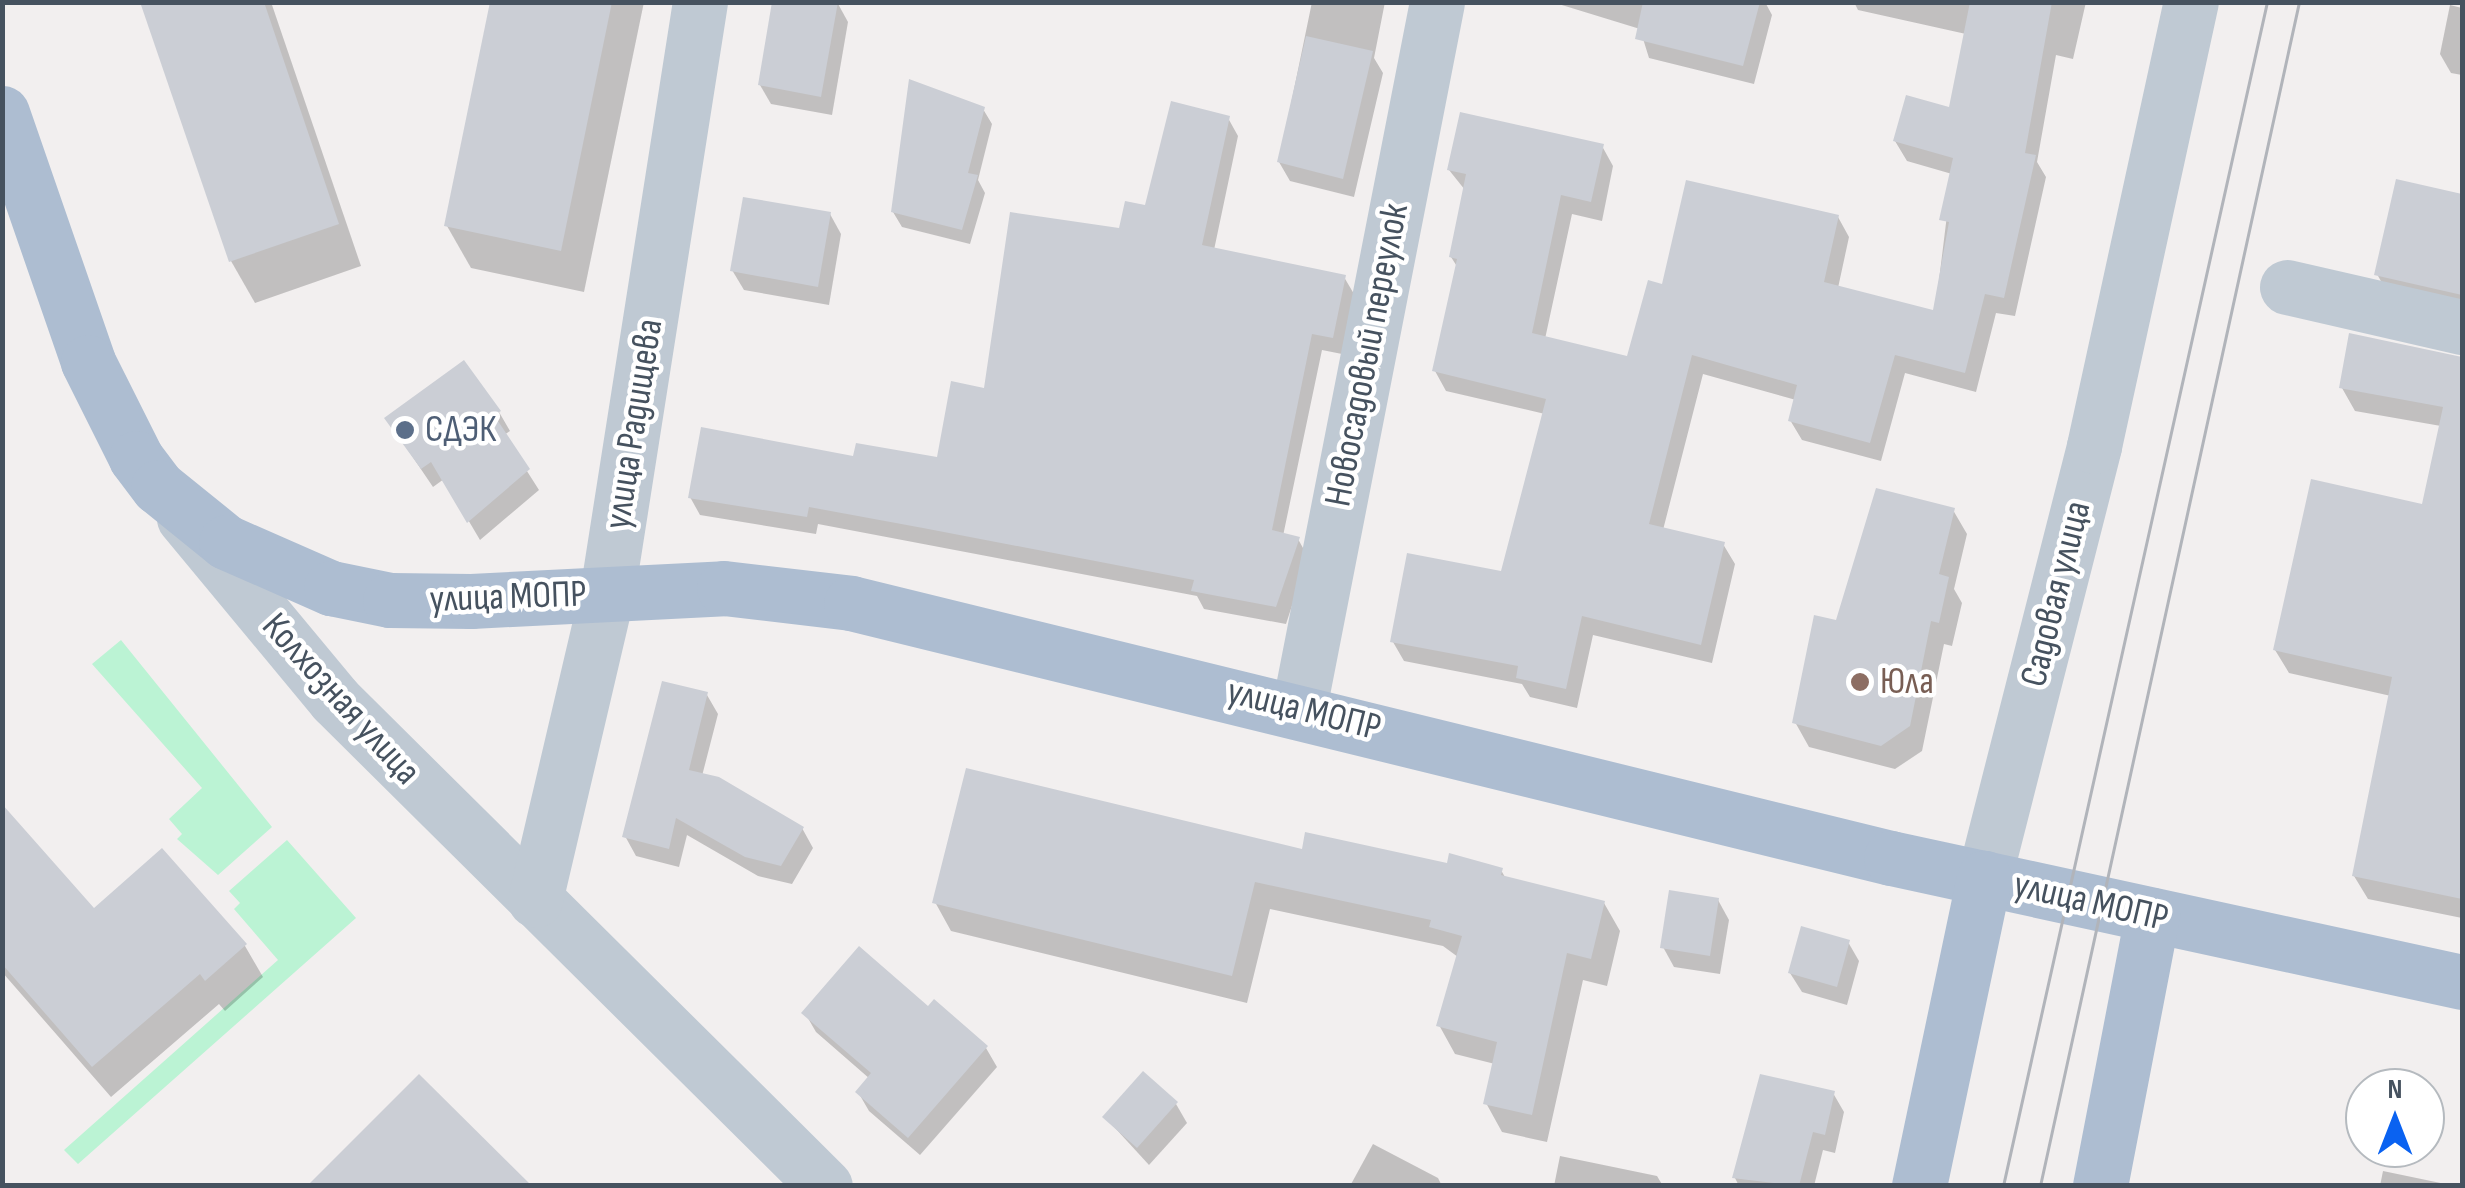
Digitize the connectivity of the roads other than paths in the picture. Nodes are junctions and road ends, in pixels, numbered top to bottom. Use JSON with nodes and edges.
{"nodes":[{"id":1,"x":700,"y":2,"type":"edge"},
{"id":2,"x":1436,"y":2,"type":"edge"},
{"id":3,"x":2192,"y":2,"type":"edge"},
{"id":4,"x":2,"y":114,"type":"edge"},
{"id":5,"x":2287,"y":286,"type":"dead end"},
{"id":6,"x":2462,"y":327,"type":"edge"},
{"id":7,"x":158,"y":487,"type":"junction"},
{"id":8,"x":608,"y":593,"type":"junction"},
{"id":9,"x":1300,"y":708,"type":"junction"},
{"id":10,"x":1984,"y":878,"type":"junction"},
{"id":11,"x":534,"y":900,"type":"junction"},
{"id":12,"x":2152,"y":915,"type":"junction"},
{"id":13,"x":2462,"y":982,"type":"edge"},
{"id":14,"x":825,"y":1186,"type":"edge"},
{"id":15,"x":1920,"y":1186,"type":"edge"},
{"id":16,"x":2100,"y":1186,"type":"edge"}],
"edges":[{"from":1,"to":8,"type":"street","name":"улица Радищева"},
{"from":2,"to":9,"type":"street","name":"Новосадовый переулок"},
{"from":3,"to":10,"type":"street","name":"Садовая улица"},
{"from":4,"to":7,"type":"main road","name":"Колхозная улица"},
{"from":5,"to":6,"type":"street"},
{"from":7,"to":8,"type":"main road","name":"улица МОПР"},
{"from":7,"to":11,"type":"street","name":"Колхозная улица"},
{"from":8,"to":9,"type":"main road","name":"улица МОПР"},
{"from":8,"to":11,"type":"street","name":"улица Радищева"},
{"from":9,"to":10,"type":"main road","name":"улица МОПР"},
{"from":10,"to":12,"type":"main road","name":"улица МОПР"},
{"from":10,"to":15,"type":"main road","name":"Садовая улица"},
{"from":11,"to":14,"type":"street","name":"Колхозная улица"},
{"from":12,"to":13,"type":"main road","name":"улица МОПР"},
{"from":12,"to":16,"type":"main road"}]}
